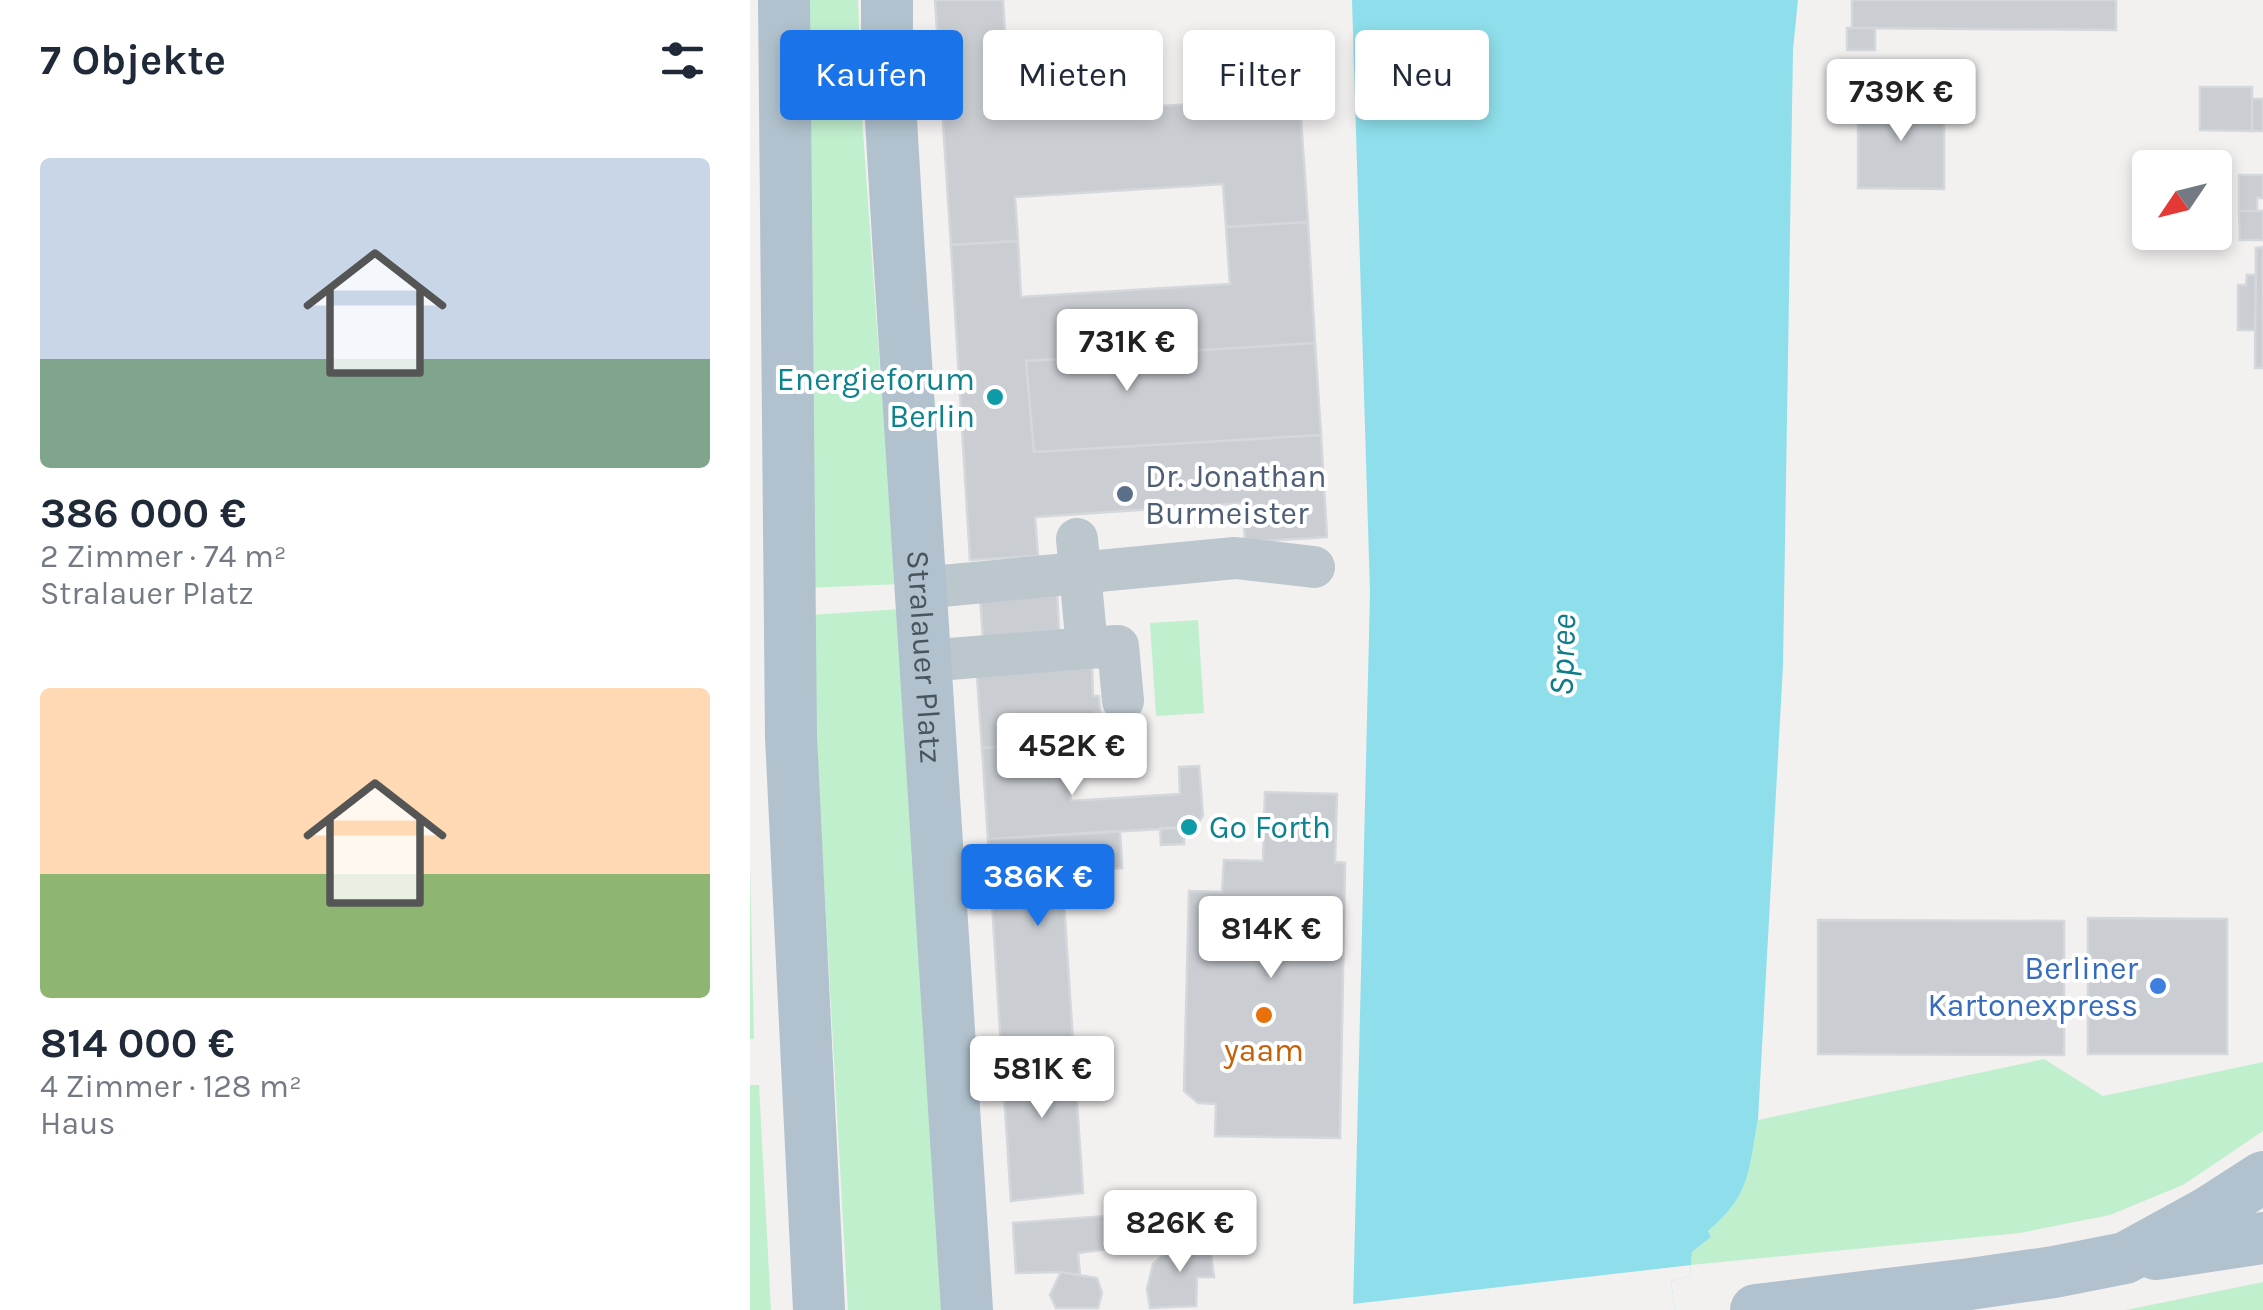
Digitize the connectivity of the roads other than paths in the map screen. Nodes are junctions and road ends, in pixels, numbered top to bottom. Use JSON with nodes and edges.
{"nodes":[{"id":1,"x":784,"y":0,"type":"edge"},
{"id":2,"x":887,"y":0,"type":"edge"},
{"id":3,"x":1079,"y":555,"type":"junction"},
{"id":4,"x":1314,"y":567,"type":"dead end"},
{"id":5,"x":921,"y":588,"type":"junction"},
{"id":6,"x":1087,"y":648,"type":"junction"},
{"id":7,"x":926,"y":662,"type":"junction"},
{"id":8,"x":1123,"y":700,"type":"dead end"},
{"id":9,"x":2263,"y":1177,"type":"edge"},
{"id":10,"x":2263,"y":1238,"type":"edge"},
{"id":11,"x":2125,"y":1258,"type":"junction"},
{"id":12,"x":1814,"y":1306,"type":"edge"},
{"id":13,"x":818,"y":1310,"type":"edge"},
{"id":14,"x":967,"y":1310,"type":"edge"},
{"id":15,"x":1756,"y":1310,"type":"edge"}],
"edges":[{"from":1,"to":13,"type":"main road"},
{"from":2,"to":5,"type":"main road","name":"Stralauer Platz"},
{"from":3,"to":4,"type":"lane"},
{"from":3,"to":5,"type":"lane"},
{"from":3,"to":6,"type":"lane"},
{"from":5,"to":7,"type":"main road","name":"Stralauer Platz"},
{"from":6,"to":7,"type":"lane"},
{"from":6,"to":8,"type":"lane"},
{"from":7,"to":14,"type":"main road","name":"Stralauer Platz"},
{"from":9,"to":11,"type":"main road"},
{"from":10,"to":11,"type":"main road"},
{"from":11,"to":12,"type":"main road"},
{"from":12,"to":15,"type":"main road"}]}
